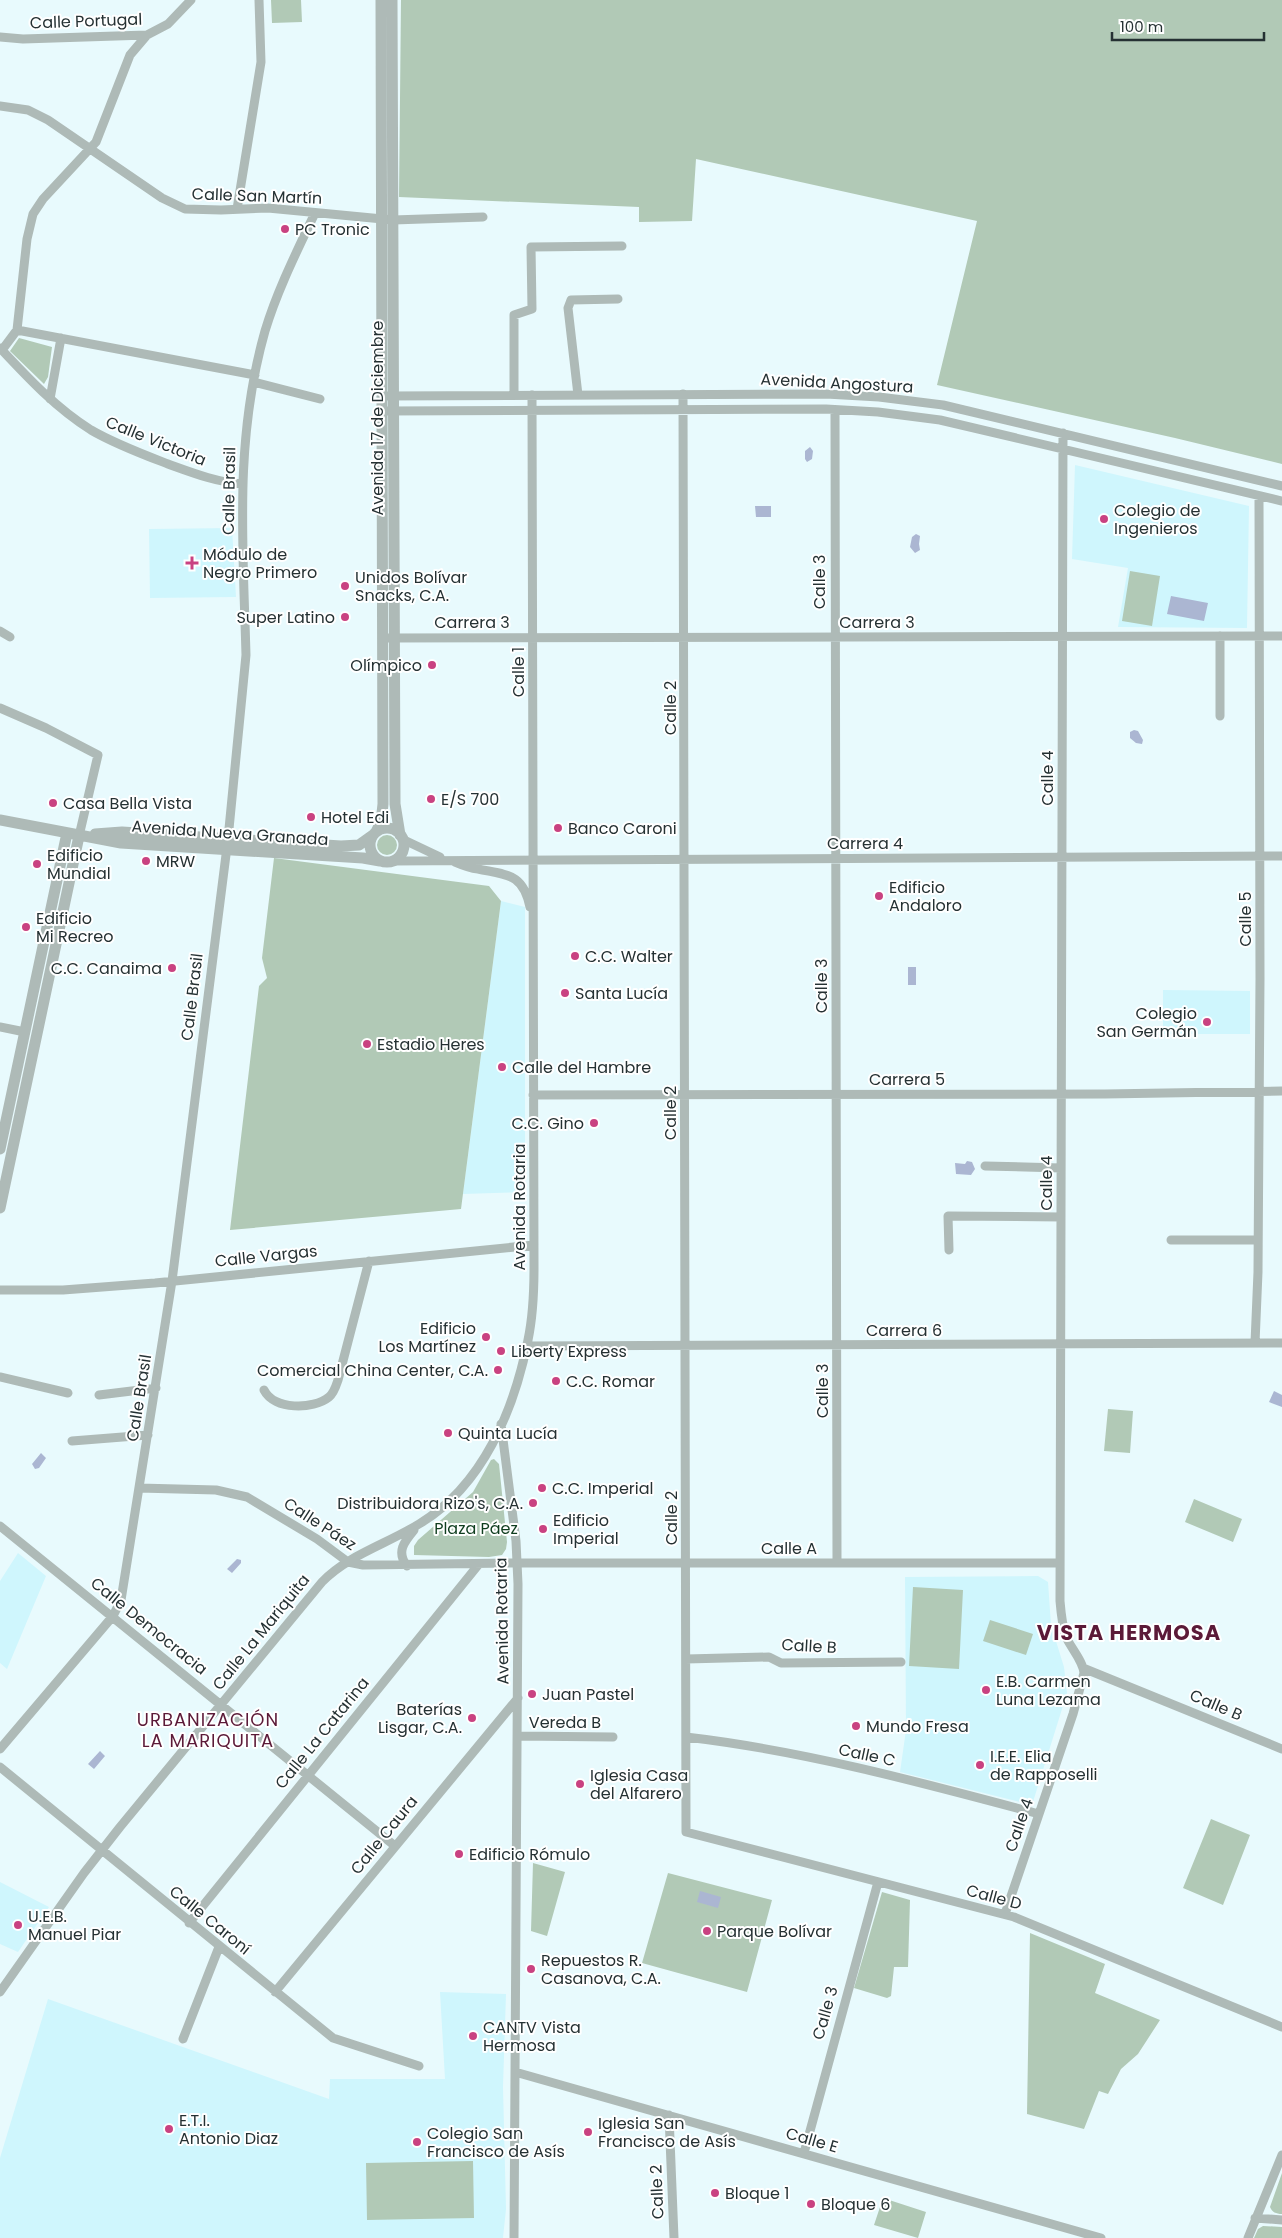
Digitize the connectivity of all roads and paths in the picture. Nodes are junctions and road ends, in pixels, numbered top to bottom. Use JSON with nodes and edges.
{"nodes":[{"id":1,"x":191,"y":0,"type":"edge"},
{"id":2,"x":259,"y":0,"type":"edge"},
{"id":3,"x":381,"y":0,"type":"edge"},
{"id":4,"x":392,"y":0,"type":"edge"},
{"id":5,"x":147,"y":35,"type":"junction"},
{"id":6,"x":0,"y":37,"type":"edge"},
{"id":7,"x":0,"y":106,"type":"edge"},
{"id":8,"x":91,"y":149,"type":"junction"},
{"id":9,"x":237,"y":209,"type":"junction"},
{"id":10,"x":315,"y":213,"type":"junction"},
{"id":11,"x":483,"y":217,"type":"dead end"},
{"id":12,"x":387,"y":219,"type":"junction"},
{"id":13,"x":622,"y":246,"type":"dead end"},
{"id":14,"x":618,"y":299,"type":"dead end"},
{"id":15,"x":17,"y":330,"type":"junction"},
{"id":16,"x":61,"y":338,"type":"junction"},
{"id":17,"x":1,"y":349,"type":"edge"},
{"id":18,"x":254,"y":379,"type":"junction"},
{"id":19,"x":683,"y":394,"type":"junction"},
{"id":20,"x":514,"y":395,"type":"junction"},
{"id":21,"x":532,"y":395,"type":"junction"},
{"id":22,"x":578,"y":395,"type":"junction"},
{"id":23,"x":388,"y":396,"type":"junction"},
{"id":24,"x":50,"y":399,"type":"junction"},
{"id":25,"x":320,"y":399,"type":"dead end"},
{"id":26,"x":683,"y":409,"type":"junction"},
{"id":27,"x":532,"y":410,"type":"junction"},
{"id":28,"x":835,"y":410,"type":"junction"},
{"id":29,"x":388,"y":411,"type":"junction"},
{"id":30,"x":1063,"y":433,"type":"junction"},
{"id":31,"x":1062,"y":449,"type":"junction"},
{"id":32,"x":242,"y":484,"type":"junction"},
{"id":33,"x":1282,"y":486,"type":"edge"},
{"id":34,"x":1259,"y":496,"type":"junction"},
{"id":35,"x":1282,"y":501,"type":"edge"},
{"id":36,"x":0,"y":631,"type":"edge"},
{"id":37,"x":684,"y":636,"type":"junction"},
{"id":38,"x":1220,"y":636,"type":"junction"},
{"id":39,"x":1258,"y":636,"type":"junction"},
{"id":40,"x":1282,"y":636,"type":"edge"},
{"id":41,"x":533,"y":637,"type":"junction"},
{"id":42,"x":835,"y":637,"type":"junction"},
{"id":43,"x":1062,"y":637,"type":"junction"},
{"id":44,"x":10,"y":638,"type":"dead end"},
{"id":45,"x":388,"y":638,"type":"junction"},
{"id":46,"x":0,"y":708,"type":"edge"},
{"id":47,"x":1220,"y":716,"type":"dead end"},
{"id":48,"x":0,"y":820,"type":"edge"},
{"id":49,"x":67,"y":833,"type":"junction"},
{"id":50,"x":374,"y":834,"type":"junction"},
{"id":51,"x":79,"y":836,"type":"junction"},
{"id":52,"x":401,"y":837,"type":"junction"},
{"id":53,"x":227,"y":844,"type":"junction"},
{"id":54,"x":1259,"y":856,"type":"junction"},
{"id":55,"x":1282,"y":856,"type":"edge"},
{"id":56,"x":1062,"y":857,"type":"junction"},
{"id":57,"x":685,"y":858,"type":"junction"},
{"id":58,"x":836,"y":858,"type":"junction"},
{"id":59,"x":448,"y":859,"type":"junction"},
{"id":60,"x":533,"y":860,"type":"junction"},
{"id":61,"x":380,"y":861,"type":"junction"},
{"id":62,"x":393,"y":861,"type":"junction"},
{"id":63,"x":532,"y":919,"type":"junction"},
{"id":64,"x":0,"y":1027,"type":"edge"},
{"id":65,"x":25,"y":1032,"type":"junction"},
{"id":66,"x":1282,"y":1091,"type":"edge"},
{"id":67,"x":1259,"y":1092,"type":"junction"},
{"id":68,"x":836,"y":1094,"type":"junction"},
{"id":69,"x":1061,"y":1094,"type":"junction"},
{"id":70,"x":533,"y":1095,"type":"junction"},
{"id":71,"x":684,"y":1095,"type":"junction"},
{"id":72,"x":0,"y":1149,"type":"edge"},
{"id":73,"x":985,"y":1166,"type":"dead end"},
{"id":74,"x":1061,"y":1168,"type":"junction"},
{"id":75,"x":0,"y":1208,"type":"edge"},
{"id":76,"x":1061,"y":1217,"type":"junction"},
{"id":77,"x":1171,"y":1240,"type":"dead end"},
{"id":78,"x":1258,"y":1240,"type":"junction"},
{"id":79,"x":534,"y":1246,"type":"junction"},
{"id":80,"x":949,"y":1250,"type":"dead end"},
{"id":81,"x":369,"y":1261,"type":"junction"},
{"id":82,"x":172,"y":1281,"type":"junction"},
{"id":83,"x":0,"y":1290,"type":"edge"},
{"id":84,"x":1255,"y":1343,"type":"junction"},
{"id":85,"x":1282,"y":1343,"type":"edge"},
{"id":86,"x":1061,"y":1344,"type":"junction"},
{"id":87,"x":685,"y":1345,"type":"junction"},
{"id":88,"x":837,"y":1345,"type":"junction"},
{"id":89,"x":527,"y":1346,"type":"junction"},
{"id":90,"x":0,"y":1378,"type":"edge"},
{"id":91,"x":156,"y":1388,"type":"junction"},
{"id":92,"x":264,"y":1390,"type":"dead end"},
{"id":93,"x":68,"y":1393,"type":"dead end"},
{"id":94,"x":99,"y":1395,"type":"dead end"},
{"id":95,"x":501,"y":1423,"type":"junction"},
{"id":96,"x":148,"y":1435,"type":"junction"},
{"id":97,"x":72,"y":1442,"type":"dead end"},
{"id":98,"x":140,"y":1488,"type":"junction"},
{"id":99,"x":419,"y":1524,"type":"junction"},
{"id":100,"x":0,"y":1526,"type":"edge"},
{"id":101,"x":348,"y":1562,"type":"junction"},
{"id":102,"x":517,"y":1563,"type":"junction"},
{"id":103,"x":837,"y":1563,"type":"junction"},
{"id":104,"x":1060,"y":1563,"type":"junction"},
{"id":105,"x":480,"y":1564,"type":"junction"},
{"id":106,"x":686,"y":1564,"type":"junction"},
{"id":107,"x":407,"y":1566,"type":"junction"},
{"id":108,"x":113,"y":1616,"type":"junction"},
{"id":109,"x":686,"y":1659,"type":"junction"},
{"id":110,"x":901,"y":1662,"type":"dead end"},
{"id":111,"x":1083,"y":1668,"type":"junction"},
{"id":112,"x":518,"y":1698,"type":"junction"},
{"id":113,"x":222,"y":1704,"type":"junction"},
{"id":114,"x":518,"y":1736,"type":"junction"},
{"id":115,"x":612,"y":1737,"type":"dead end"},
{"id":116,"x":686,"y":1737,"type":"junction"},
{"id":117,"x":0,"y":1749,"type":"edge"},
{"id":118,"x":1282,"y":1749,"type":"edge"},
{"id":119,"x":0,"y":1768,"type":"edge"},
{"id":120,"x":308,"y":1775,"type":"junction"},
{"id":121,"x":1039,"y":1814,"type":"junction"},
{"id":122,"x":686,"y":1832,"type":"joint"},
{"id":123,"x":395,"y":1846,"type":"junction"},
{"id":124,"x":101,"y":1851,"type":"junction"},
{"id":125,"x":878,"y":1882,"type":"junction"},
{"id":126,"x":1005,"y":1914,"type":"junction"},
{"id":127,"x":189,"y":1922,"type":"junction"},
{"id":128,"x":219,"y":1947,"type":"junction"},
{"id":129,"x":0,"y":1992,"type":"edge"},
{"id":130,"x":275,"y":1992,"type":"junction"},
{"id":131,"x":1282,"y":2027,"type":"edge"},
{"id":132,"x":183,"y":2039,"type":"dead end"},
{"id":133,"x":419,"y":2066,"type":"dead end"},
{"id":134,"x":515,"y":2072,"type":"junction"},
{"id":135,"x":669,"y":2115,"type":"junction"},
{"id":136,"x":804,"y":2153,"type":"junction"},
{"id":137,"x":1282,"y":2155,"type":"edge"},
{"id":138,"x":1255,"y":2218,"type":"junction"},
{"id":139,"x":1282,"y":2220,"type":"edge"},
{"id":140,"x":514,"y":2238,"type":"edge"},
{"id":141,"x":674,"y":2238,"type":"edge"},
{"id":142,"x":1101,"y":2238,"type":"edge"},
{"id":143,"x":1248,"y":2238,"type":"edge"}],
"edges":[{"from":1,"to":5,"type":"street","name":"Calle Portugal"},
{"from":2,"to":9,"type":"street"},
{"from":3,"to":12,"type":"street","name":"Avenida 17 de Diciembre"},
{"from":4,"to":12,"type":"street","name":"Avenida 17 de Diciembre"},
{"from":5,"to":6,"type":"street","name":"Calle Portugal"},
{"from":5,"to":8,"type":"street"},
{"from":7,"to":8,"type":"street","name":"Calle San Martín"},
{"from":8,"to":9,"type":"street","name":"Calle San Martín"},
{"from":8,"to":15,"type":"street"},
{"from":9,"to":10,"type":"street","name":"Calle San Martín"},
{"from":10,"to":12,"type":"street","name":"Calle San Martín"},
{"from":10,"to":18,"type":"street","name":"Calle Brasil"},
{"from":11,"to":12,"type":"street","name":"Calle San Martín"},
{"from":12,"to":23,"type":"street","name":"Avenida 17 de Diciembre"},
{"from":13,"to":20,"type":"street"},
{"from":14,"to":22,"type":"street"},
{"from":15,"to":16,"type":"street"},
{"from":15,"to":17,"type":"street"},
{"from":16,"to":18,"type":"street"},
{"from":16,"to":24,"type":"street"},
{"from":17,"to":24,"type":"street","name":"Calle Victoria"},
{"from":18,"to":25,"type":"street"},
{"from":18,"to":32,"type":"street","name":"Calle Brasil"},
{"from":19,"to":22,"type":"street","name":"Avenida Angostura"},
{"from":19,"to":26,"type":"street","name":"Calle 2"},
{"from":19,"to":30,"type":"street","name":"Avenida Angostura"},
{"from":20,"to":21,"type":"street","name":"Avenida Angostura"},
{"from":20,"to":23,"type":"street","name":"Avenida Angostura"},
{"from":21,"to":22,"type":"street","name":"Avenida Angostura"},
{"from":21,"to":27,"type":"street","name":"Calle 1"},
{"from":23,"to":29,"type":"street","name":"Avenida 17 de Diciembre"},
{"from":24,"to":32,"type":"street","name":"Calle Victoria"},
{"from":26,"to":27,"type":"street","name":"Avenida Angostura"},
{"from":26,"to":28,"type":"street","name":"Avenida Angostura"},
{"from":26,"to":37,"type":"street","name":"Calle 2"},
{"from":27,"to":29,"type":"street","name":"Avenida Angostura"},
{"from":27,"to":41,"type":"street","name":"Calle 1"},
{"from":28,"to":31,"type":"street","name":"Avenida Angostura"},
{"from":28,"to":42,"type":"street","name":"Calle 3"},
{"from":29,"to":45,"type":"street","name":"Avenida 17 de Diciembre"},
{"from":30,"to":31,"type":"street","name":"Calle 4"},
{"from":30,"to":33,"type":"street","name":"Avenida Angostura"},
{"from":31,"to":34,"type":"street","name":"Avenida Angostura"},
{"from":31,"to":43,"type":"street","name":"Calle 4"},
{"from":32,"to":53,"type":"street","name":"Calle Brasil"},
{"from":34,"to":35,"type":"street","name":"Avenida Angostura"},
{"from":34,"to":39,"type":"street","name":"Calle 5"},
{"from":36,"to":44,"type":"street"},
{"from":37,"to":41,"type":"street","name":"Carrera 3"},
{"from":37,"to":42,"type":"street","name":"Carrera 3"},
{"from":37,"to":57,"type":"street","name":"Calle 2"},
{"from":38,"to":39,"type":"street","name":"Carrera 3"},
{"from":38,"to":43,"type":"street","name":"Carrera 3"},
{"from":38,"to":47,"type":"street"},
{"from":39,"to":40,"type":"street","name":"Carrera 3"},
{"from":39,"to":54,"type":"street","name":"Calle 5"},
{"from":41,"to":45,"type":"street","name":"Carrera 3"},
{"from":41,"to":60,"type":"street","name":"Calle 1"},
{"from":42,"to":43,"type":"street","name":"Carrera 3"},
{"from":42,"to":58,"type":"street","name":"Calle 3"},
{"from":43,"to":56,"type":"street","name":"Calle 4"},
{"from":45,"to":50,"type":"street","name":"Avenida 17 de Diciembre"},
{"from":45,"to":52,"type":"street","name":"Avenida 17 de Diciembre"},
{"from":46,"to":51,"type":"street"},
{"from":48,"to":49,"type":"street","name":"Avenida Nueva Granada"},
{"from":49,"to":51,"type":"street","name":"Avenida Nueva Granada"},
{"from":49,"to":65,"type":"street"},
{"from":50,"to":52,"type":"street"},
{"from":50,"to":53,"type":"street","name":"Avenida Nueva Granada"},
{"from":50,"to":61,"type":"street"},
{"from":51,"to":53,"type":"street","name":"Avenida Nueva Granada"},
{"from":51,"to":75,"type":"street"},
{"from":52,"to":59,"type":"street","name":"Carrera 4"},
{"from":52,"to":62,"type":"street"},
{"from":53,"to":61,"type":"street","name":"Avenida Nueva Granada"},
{"from":53,"to":82,"type":"street","name":"Calle Brasil"},
{"from":54,"to":55,"type":"street","name":"Carrera 4"},
{"from":54,"to":56,"type":"street","name":"Carrera 4"},
{"from":54,"to":67,"type":"street","name":"Calle 5"},
{"from":56,"to":58,"type":"street","name":"Carrera 4"},
{"from":56,"to":69,"type":"street","name":"Calle 4"},
{"from":57,"to":58,"type":"street","name":"Carrera 4"},
{"from":57,"to":60,"type":"street","name":"Carrera 4"},
{"from":57,"to":71,"type":"street","name":"Calle 2"},
{"from":58,"to":68,"type":"street","name":"Calle 3"},
{"from":59,"to":60,"type":"street","name":"Carrera 4"},
{"from":59,"to":62,"type":"street","name":"Carrera 4"},
{"from":59,"to":63,"type":"street","name":"Avenida Rotaria"},
{"from":60,"to":63,"type":"street","name":"Avenida Rotaria"},
{"from":61,"to":62,"type":"street"},
{"from":63,"to":70,"type":"street","name":"Avenida Rotaria"},
{"from":64,"to":65,"type":"street"},
{"from":65,"to":72,"type":"street"},
{"from":66,"to":67,"type":"street","name":"Carrera 5"},
{"from":67,"to":69,"type":"street","name":"Carrera 5"},
{"from":67,"to":78,"type":"street","name":"Calle 5"},
{"from":68,"to":69,"type":"street","name":"Carrera 5"},
{"from":68,"to":71,"type":"street","name":"Carrera 5"},
{"from":68,"to":88,"type":"street","name":"Calle 3"},
{"from":69,"to":74,"type":"street","name":"Calle 4"},
{"from":70,"to":71,"type":"street","name":"Carrera 5"},
{"from":70,"to":79,"type":"street","name":"Avenida Rotaria"},
{"from":71,"to":87,"type":"street","name":"Calle 2"},
{"from":73,"to":74,"type":"street"},
{"from":74,"to":76,"type":"street","name":"Calle 4"},
{"from":76,"to":80,"type":"street"},
{"from":76,"to":86,"type":"street","name":"Calle 4"},
{"from":77,"to":78,"type":"street"},
{"from":78,"to":84,"type":"street","name":"Calle 5"},
{"from":79,"to":81,"type":"street","name":"Calle Vargas"},
{"from":79,"to":89,"type":"street","name":"Avenida Rotaria"},
{"from":81,"to":82,"type":"street","name":"Calle Vargas"},
{"from":81,"to":92,"type":"street"},
{"from":82,"to":83,"type":"street","name":"Calle Vargas"},
{"from":82,"to":91,"type":"street","name":"Calle Brasil"},
{"from":84,"to":85,"type":"street","name":"Carrera 6"},
{"from":84,"to":86,"type":"street","name":"Carrera 6"},
{"from":86,"to":88,"type":"street","name":"Carrera 6"},
{"from":86,"to":104,"type":"street","name":"Calle 4"},
{"from":87,"to":88,"type":"street","name":"Carrera 6"},
{"from":87,"to":89,"type":"street","name":"Carrera 6"},
{"from":87,"to":106,"type":"street","name":"Calle 2"},
{"from":88,"to":103,"type":"street","name":"Calle 3"},
{"from":89,"to":95,"type":"street","name":"Avenida Rotaria"},
{"from":90,"to":93,"type":"street"},
{"from":91,"to":94,"type":"street"},
{"from":91,"to":96,"type":"street","name":"Calle Brasil"},
{"from":95,"to":99,"type":"street","name":"Calle La Mariquita"},
{"from":95,"to":102,"type":"street","name":"Avenida Rotaria"},
{"from":96,"to":97,"type":"street"},
{"from":96,"to":98,"type":"street","name":"Calle Brasil"},
{"from":98,"to":101,"type":"street","name":"Calle Páez"},
{"from":98,"to":108,"type":"street","name":"Calle Brasil"},
{"from":99,"to":101,"type":"street","name":"Calle La Mariquita"},
{"from":99,"to":107,"type":"street"},
{"from":100,"to":108,"type":"street","name":"Calle Democracia"},
{"from":101,"to":107,"type":"street","name":"Calle Páez"},
{"from":101,"to":113,"type":"street","name":"Calle La Mariquita"},
{"from":102,"to":105,"type":"street","name":"Calle Páez"},
{"from":102,"to":106,"type":"street","name":"Calle A"},
{"from":102,"to":112,"type":"street","name":"Avenida Rotaria"},
{"from":103,"to":104,"type":"street","name":"Calle A"},
{"from":103,"to":106,"type":"street","name":"Calle A"},
{"from":104,"to":111,"type":"street","name":"Calle 4"},
{"from":105,"to":107,"type":"street","name":"Calle Páez"},
{"from":105,"to":120,"type":"street","name":"Calle La Catarina"},
{"from":106,"to":109,"type":"street","name":"Calle 2"},
{"from":108,"to":113,"type":"street","name":"Calle Democracia"},
{"from":108,"to":117,"type":"street","name":"Calle Brasil"},
{"from":109,"to":110,"type":"street","name":"Calle B"},
{"from":109,"to":116,"type":"street","name":"Calle 2"},
{"from":111,"to":118,"type":"street","name":"Calle B"},
{"from":111,"to":121,"type":"street","name":"Calle 4"},
{"from":112,"to":114,"type":"street","name":"Avenida Rotaria"},
{"from":112,"to":123,"type":"street","name":"Calle Caura"},
{"from":113,"to":120,"type":"street","name":"Calle Democracia"},
{"from":113,"to":124,"type":"street","name":"Calle La Mariquita"},
{"from":114,"to":115,"type":"street","name":"Vereda B"},
{"from":114,"to":134,"type":"street","name":"Avenida Rotaria"},
{"from":116,"to":121,"type":"street","name":"Calle C"},
{"from":116,"to":122,"type":"street","name":"Calle 2"},
{"from":119,"to":124,"type":"street","name":"Calle Caroní"},
{"from":120,"to":123,"type":"street","name":"Calle Democracia"},
{"from":120,"to":127,"type":"street","name":"Calle La Catarina"},
{"from":121,"to":126,"type":"street","name":"Calle 4"},
{"from":122,"to":125,"type":"street","name":"Calle D"},
{"from":123,"to":130,"type":"street","name":"Calle Caura"},
{"from":124,"to":127,"type":"street","name":"Calle Caroní"},
{"from":124,"to":129,"type":"street","name":"Calle La Mariquita"},
{"from":125,"to":126,"type":"street","name":"Calle D"},
{"from":125,"to":136,"type":"street","name":"Calle 3"},
{"from":126,"to":131,"type":"street","name":"Calle D"},
{"from":127,"to":128,"type":"street","name":"Calle Caroní"},
{"from":128,"to":130,"type":"street","name":"Calle Caroní"},
{"from":128,"to":132,"type":"street"},
{"from":130,"to":133,"type":"street","name":"Calle Caroní"},
{"from":134,"to":135,"type":"street","name":"Calle E"},
{"from":134,"to":140,"type":"street","name":"Avenida Rotaria"},
{"from":135,"to":136,"type":"street","name":"Calle E"},
{"from":135,"to":141,"type":"street","name":"Calle 2"},
{"from":136,"to":142,"type":"street","name":"Calle E"},
{"from":137,"to":138,"type":"street"},
{"from":138,"to":139,"type":"street"},
{"from":138,"to":143,"type":"street"}]}
